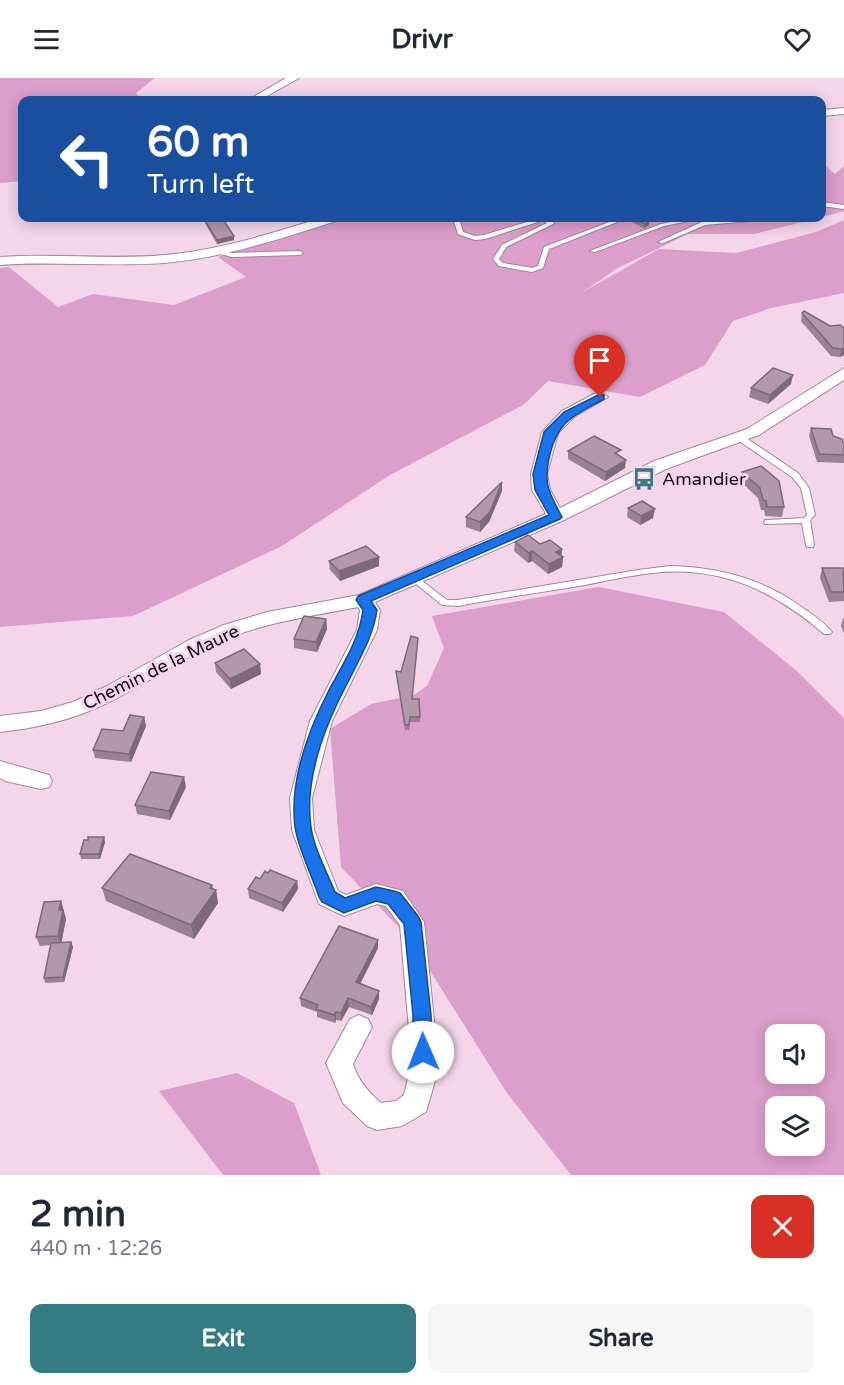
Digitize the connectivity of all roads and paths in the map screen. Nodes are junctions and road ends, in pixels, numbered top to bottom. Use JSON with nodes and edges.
{"nodes":[{"id":1,"x":294,"y":78,"type":"edge"},
{"id":2,"x":260,"y":96,"type":"edge"},
{"id":3,"x":844,"y":111,"type":"edge"},
{"id":4,"x":826,"y":113,"type":"edge"},
{"id":5,"x":826,"y":205,"type":"edge"},
{"id":6,"x":844,"y":207,"type":"edge"},
{"id":7,"x":320,"y":222,"type":"edge"},
{"id":8,"x":457,"y":222,"type":"edge"},
{"id":9,"x":532,"y":222,"type":"edge"},
{"id":10,"x":550,"y":222,"type":"edge"},
{"id":11,"x":614,"y":222,"type":"edge"},
{"id":12,"x":679,"y":222,"type":"edge"},
{"id":13,"x":716,"y":222,"type":"edge"},
{"id":14,"x":661,"y":242,"type":"dead end"},
{"id":15,"x":215,"y":251,"type":"junction"},
{"id":16,"x":593,"y":251,"type":"dead end"},
{"id":17,"x":300,"y":253,"type":"dead end"},
{"id":18,"x":0,"y":261,"type":"edge"},
{"id":19,"x":844,"y":373,"type":"edge"},
{"id":20,"x":600,"y":397,"type":"dead end"},
{"id":21,"x":739,"y":437,"type":"junction"},
{"id":22,"x":556,"y":517,"type":"junction"},
{"id":23,"x":806,"y":520,"type":"junction"},
{"id":24,"x":768,"y":522,"type":"dead end"},
{"id":25,"x":810,"y":545,"type":"dead end"},
{"id":26,"x":414,"y":579,"type":"junction"},
{"id":27,"x":363,"y":600,"type":"junction"},
{"id":28,"x":827,"y":632,"type":"dead end"},
{"id":29,"x":0,"y":724,"type":"edge"},
{"id":30,"x":0,"y":769,"type":"edge"},
{"id":31,"x":41,"y":781,"type":"dead end"},
{"id":32,"x":359,"y":1027,"type":"dead end"}],
"edges":[{"from":1,"to":2,"type":"street"},
{"from":3,"to":4,"type":"street"},
{"from":5,"to":6,"type":"lane"},
{"from":7,"to":15,"type":"street"},
{"from":8,"to":9,"type":"lane"},
{"from":10,"to":11,"type":"lane"},
{"from":12,"to":16,"type":"lane"},
{"from":13,"to":14,"type":"lane"},
{"from":15,"to":17,"type":"lane"},
{"from":15,"to":18,"type":"street"},
{"from":19,"to":21,"type":"street","name":"Chemin de la Maure"},
{"from":20,"to":22,"type":"street"},
{"from":21,"to":22,"type":"street","name":"Chemin de la Maure"},
{"from":21,"to":23,"type":"lane"},
{"from":22,"to":26,"type":"street","name":"Chemin de la Maure"},
{"from":23,"to":24,"type":"lane"},
{"from":23,"to":25,"type":"lane"},
{"from":26,"to":27,"type":"street","name":"Chemin de la Maure"},
{"from":26,"to":28,"type":"lane"},
{"from":27,"to":29,"type":"street","name":"Chemin de la Maure"},
{"from":27,"to":32,"type":"street"},
{"from":30,"to":31,"type":"street"}]}
